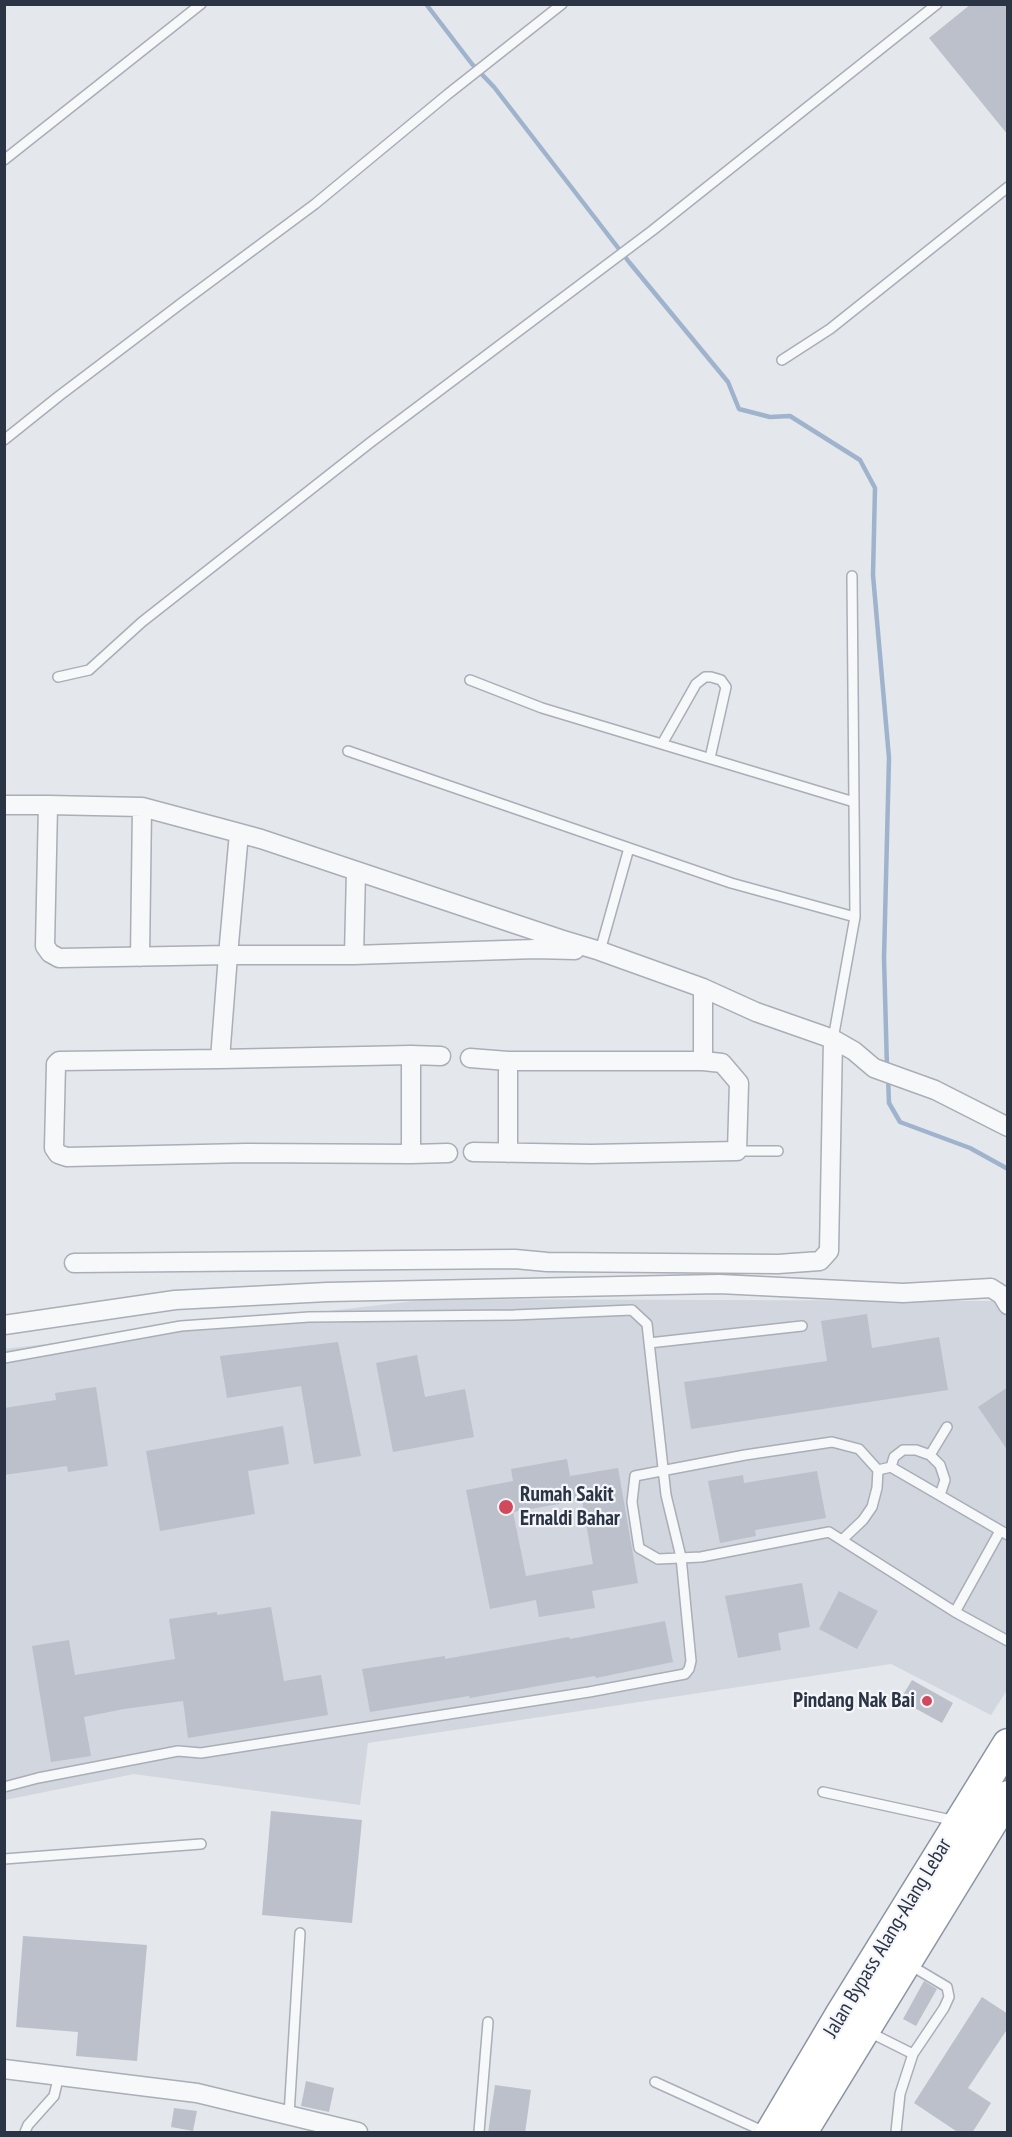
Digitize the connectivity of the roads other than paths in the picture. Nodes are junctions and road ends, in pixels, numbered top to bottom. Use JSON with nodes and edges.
{"nodes":[{"id":1,"x":201,"y":4,"type":"edge"},
{"id":2,"x":562,"y":4,"type":"edge"},
{"id":3,"x":937,"y":4,"type":"edge"},
{"id":4,"x":4,"y":160,"type":"edge"},
{"id":5,"x":1008,"y":188,"type":"edge"},
{"id":6,"x":783,"y":360,"type":"dead end"},
{"id":7,"x":4,"y":440,"type":"edge"},
{"id":8,"x":852,"y":576,"type":"dead end"},
{"id":9,"x":58,"y":677,"type":"dead end"},
{"id":10,"x":470,"y":680,"type":"dead end"},
{"id":11,"x":662,"y":744,"type":"junction"},
{"id":12,"x":348,"y":751,"type":"dead end"},
{"id":13,"x":710,"y":758,"type":"junction"},
{"id":14,"x":854,"y":802,"type":"junction"},
{"id":15,"x":4,"y":805,"type":"edge"},
{"id":16,"x":48,"y":805,"type":"junction"},
{"id":17,"x":142,"y":807,"type":"junction"},
{"id":18,"x":239,"y":833,"type":"junction"},
{"id":19,"x":630,"y":848,"type":"junction"},
{"id":20,"x":356,"y":871,"type":"junction"},
{"id":21,"x":855,"y":917,"type":"junction"},
{"id":22,"x":600,"y":951,"type":"junction"},
{"id":23,"x":228,"y":955,"type":"junction"},
{"id":24,"x":354,"y":955,"type":"junction"},
{"id":25,"x":140,"y":957,"type":"junction"},
{"id":26,"x":703,"y":988,"type":"junction"},
{"id":27,"x":833,"y":1039,"type":"junction"},
{"id":28,"x":411,"y":1055,"type":"junction"},
{"id":29,"x":441,"y":1056,"type":"dead end"},
{"id":30,"x":220,"y":1059,"type":"junction"},
{"id":31,"x":470,"y":1059,"type":"dead end"},
{"id":32,"x":703,"y":1060,"type":"junction"},
{"id":33,"x":508,"y":1061,"type":"junction"},
{"id":34,"x":1008,"y":1127,"type":"edge"},
{"id":35,"x":737,"y":1151,"type":"junction"},
{"id":36,"x":778,"y":1151,"type":"dead end"},
{"id":37,"x":448,"y":1152,"type":"dead end"},
{"id":38,"x":473,"y":1152,"type":"dead end"},
{"id":39,"x":508,"y":1153,"type":"junction"},
{"id":40,"x":411,"y":1155,"type":"junction"},
{"id":41,"x":74,"y":1263,"type":"dead end"},
{"id":42,"x":1008,"y":1305,"type":"edge"},
{"id":43,"x":4,"y":1325,"type":"edge"},
{"id":44,"x":802,"y":1326,"type":"dead end"},
{"id":45,"x":649,"y":1343,"type":"junction"},
{"id":46,"x":4,"y":1358,"type":"edge"},
{"id":47,"x":947,"y":1427,"type":"dead end"},
{"id":48,"x":930,"y":1455,"type":"junction"},
{"id":49,"x":891,"y":1467,"type":"junction"},
{"id":50,"x":878,"y":1470,"type":"junction"},
{"id":51,"x":664,"y":1472,"type":"junction"},
{"id":52,"x":940,"y":1495,"type":"junction"},
{"id":53,"x":1004,"y":1533,"type":"edge"},
{"id":54,"x":842,"y":1540,"type":"junction"},
{"id":55,"x":681,"y":1557,"type":"junction"},
{"id":56,"x":955,"y":1612,"type":"junction"},
{"id":57,"x":1008,"y":1641,"type":"edge"},
{"id":58,"x":1008,"y":1744,"type":"edge"},
{"id":59,"x":4,"y":1787,"type":"edge"},
{"id":60,"x":823,"y":1792,"type":"dead end"},
{"id":61,"x":1008,"y":1796,"type":"edge"},
{"id":62,"x":959,"y":1822,"type":"junction"},
{"id":63,"x":201,"y":1844,"type":"dead end"},
{"id":64,"x":4,"y":1859,"type":"edge"},
{"id":65,"x":300,"y":1933,"type":"dead end"},
{"id":66,"x":906,"y":1962,"type":"junction"},
{"id":67,"x":488,"y":2022,"type":"dead end"},
{"id":68,"x":865,"y":2030,"type":"junction"},
{"id":69,"x":913,"y":2054,"type":"junction"},
{"id":70,"x":4,"y":2069,"type":"edge"},
{"id":71,"x":59,"y":2075,"type":"junction"},
{"id":72,"x":655,"y":2082,"type":"dead end"},
{"id":73,"x":289,"y":2115,"type":"junction"},
{"id":74,"x":25,"y":2133,"type":"edge"},
{"id":75,"x":358,"y":2133,"type":"edge"},
{"id":76,"x":479,"y":2133,"type":"edge"},
{"id":77,"x":765,"y":2133,"type":"edge"},
{"id":78,"x":771,"y":2133,"type":"edge"},
{"id":79,"x":802,"y":2133,"type":"edge"},
{"id":80,"x":896,"y":2133,"type":"edge"}],
"edges":[{"from":1,"to":4,"type":"lane"},
{"from":2,"to":7,"type":"lane"},
{"from":3,"to":9,"type":"lane"},
{"from":5,"to":6,"type":"lane"},
{"from":8,"to":14,"type":"lane"},
{"from":10,"to":11,"type":"lane"},
{"from":11,"to":13,"type":"lane"},
{"from":11,"to":13,"type":"lane"},
{"from":12,"to":19,"type":"lane"},
{"from":13,"to":14,"type":"lane"},
{"from":14,"to":21,"type":"lane"},
{"from":15,"to":16,"type":"street"},
{"from":16,"to":17,"type":"street"},
{"from":16,"to":25,"type":"street"},
{"from":17,"to":18,"type":"street"},
{"from":17,"to":25,"type":"street"},
{"from":18,"to":20,"type":"street"},
{"from":18,"to":23,"type":"street"},
{"from":19,"to":21,"type":"lane"},
{"from":19,"to":22,"type":"lane"},
{"from":20,"to":22,"type":"street"},
{"from":20,"to":24,"type":"street"},
{"from":21,"to":27,"type":"lane"},
{"from":22,"to":24,"type":"street"},
{"from":22,"to":26,"type":"street"},
{"from":23,"to":24,"type":"street"},
{"from":23,"to":25,"type":"street"},
{"from":23,"to":30,"type":"street"},
{"from":26,"to":27,"type":"street"},
{"from":26,"to":32,"type":"street"},
{"from":27,"to":34,"type":"street"},
{"from":27,"to":41,"type":"street"},
{"from":28,"to":29,"type":"street"},
{"from":28,"to":30,"type":"street"},
{"from":28,"to":40,"type":"street"},
{"from":30,"to":40,"type":"street"},
{"from":31,"to":33,"type":"street"},
{"from":32,"to":33,"type":"street"},
{"from":32,"to":35,"type":"street"},
{"from":33,"to":39,"type":"street"},
{"from":35,"to":36,"type":"lane"},
{"from":35,"to":39,"type":"street"},
{"from":37,"to":40,"type":"street"},
{"from":38,"to":39,"type":"street"},
{"from":42,"to":43,"type":"street"},
{"from":44,"to":45,"type":"lane"},
{"from":45,"to":46,"type":"lane"},
{"from":45,"to":51,"type":"lane"},
{"from":47,"to":48,"type":"lane"},
{"from":48,"to":49,"type":"lane"},
{"from":48,"to":52,"type":"lane"},
{"from":49,"to":50,"type":"lane"},
{"from":49,"to":52,"type":"lane"},
{"from":50,"to":51,"type":"lane"},
{"from":50,"to":54,"type":"lane"},
{"from":51,"to":55,"type":"lane"},
{"from":51,"to":55,"type":"lane"},
{"from":52,"to":53,"type":"lane"},
{"from":53,"to":56,"type":"lane"},
{"from":54,"to":55,"type":"lane"},
{"from":54,"to":56,"type":"lane"},
{"from":55,"to":59,"type":"lane"},
{"from":56,"to":57,"type":"lane"},
{"from":58,"to":62,"type":"highway","name":"Jalan Bypass Alang-Alang Lebar"},
{"from":60,"to":62,"type":"lane"},
{"from":61,"to":66,"type":"highway","name":"Jalan Bypass Alang-Alang Lebar"},
{"from":62,"to":78,"type":"highway","name":"Jalan Bypass Alang-Alang Lebar"},
{"from":63,"to":64,"type":"lane"},
{"from":65,"to":73,"type":"lane"},
{"from":66,"to":68,"type":"highway","name":"Jalan Bypass Alang-Alang Lebar"},
{"from":66,"to":69,"type":"lane"},
{"from":67,"to":76,"type":"lane"},
{"from":68,"to":69,"type":"lane"},
{"from":68,"to":79,"type":"highway","name":"Jalan Bypass Alang-Alang Lebar"},
{"from":69,"to":80,"type":"lane"},
{"from":70,"to":71,"type":"street"},
{"from":71,"to":73,"type":"street"},
{"from":71,"to":74,"type":"lane"},
{"from":72,"to":77,"type":"lane"},
{"from":73,"to":75,"type":"street"}]}
